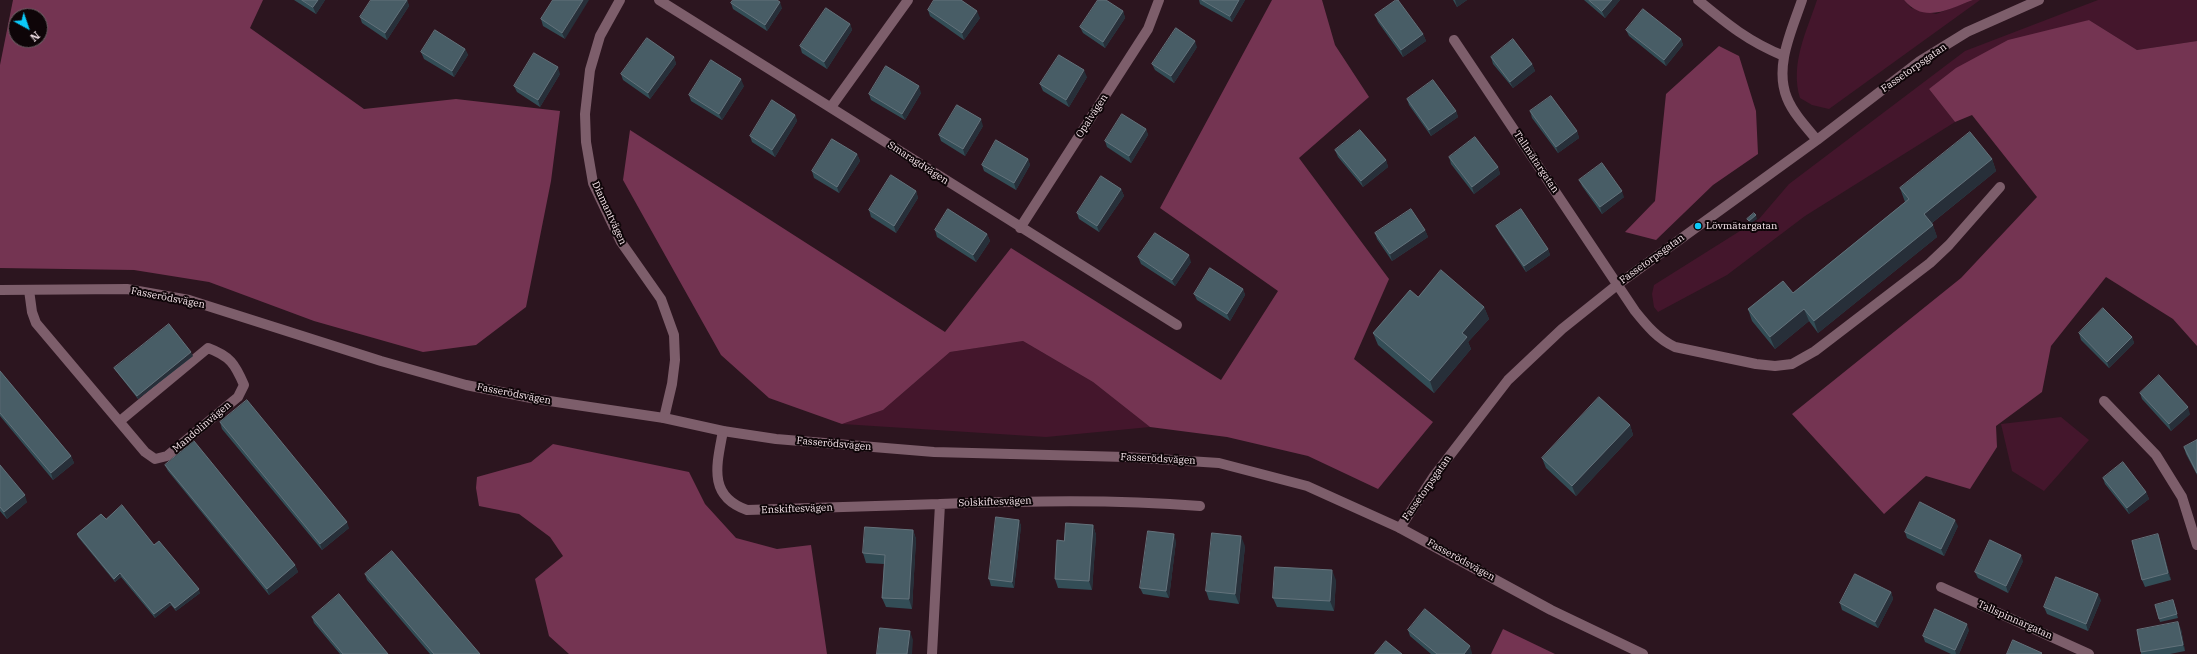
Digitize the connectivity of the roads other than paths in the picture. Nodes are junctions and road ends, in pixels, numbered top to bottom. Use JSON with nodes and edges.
{"nodes":[{"id":1,"x":620,"y":0,"type":"edge"},
{"id":2,"x":659,"y":0,"type":"edge"},
{"id":3,"x":908,"y":0,"type":"edge"},
{"id":4,"x":1159,"y":0,"type":"edge"},
{"id":5,"x":1698,"y":0,"type":"edge"},
{"id":6,"x":1802,"y":0,"type":"edge"},
{"id":7,"x":2039,"y":0,"type":"edge"},
{"id":8,"x":1454,"y":40,"type":"dead end"},
{"id":9,"x":1784,"y":56,"type":"junction"},
{"id":10,"x":831,"y":107,"type":"junction"},
{"id":11,"x":1817,"y":140,"type":"junction"},
{"id":12,"x":2000,"y":187,"type":"dead end"},
{"id":13,"x":1020,"y":228,"type":"junction"},
{"id":14,"x":1617,"y":284,"type":"junction"},
{"id":15,"x":0,"y":290,"type":"edge"},
{"id":16,"x":29,"y":290,"type":"junction"},
{"id":17,"x":1177,"y":325,"type":"dead end"},
{"id":18,"x":2104,"y":401,"type":"dead end"},
{"id":19,"x":664,"y":418,"type":"junction"},
{"id":20,"x":120,"y":421,"type":"junction"},
{"id":21,"x":723,"y":431,"type":"junction"},
{"id":22,"x":940,"y":504,"type":"junction"},
{"id":23,"x":1200,"y":506,"type":"dead end"},
{"id":24,"x":1400,"y":528,"type":"junction"},
{"id":25,"x":2197,"y":545,"type":"edge"},
{"id":26,"x":1941,"y":586,"type":"dead end"},
{"id":27,"x":932,"y":654,"type":"edge"},
{"id":28,"x":1643,"y":654,"type":"edge"},
{"id":29,"x":2089,"y":654,"type":"edge"}],
"edges":[{"from":1,"to":19,"type":"street","name":"Diamantvägen"},
{"from":2,"to":10,"type":"street","name":"Smaragdvägen"},
{"from":3,"to":10,"type":"street"},
{"from":4,"to":13,"type":"street","name":"Opalvägen"},
{"from":5,"to":9,"type":"street"},
{"from":6,"to":9,"type":"street"},
{"from":7,"to":11,"type":"street","name":"Fassetorpsgatan"},
{"from":8,"to":14,"type":"street","name":"Tallmätargatan"},
{"from":9,"to":11,"type":"street"},
{"from":10,"to":13,"type":"street","name":"Smaragdvägen"},
{"from":11,"to":14,"type":"street","name":"Fassetorpsgatan"},
{"from":12,"to":14,"type":"street"},
{"from":13,"to":17,"type":"street","name":"Smaragdvägen"},
{"from":14,"to":24,"type":"street","name":"Fassetorpsgatan"},
{"from":15,"to":16,"type":"street","name":"Fasserödsvägen"},
{"from":16,"to":19,"type":"street","name":"Fasserödsvägen"},
{"from":16,"to":20,"type":"street","name":"Mandolinvägen"},
{"from":18,"to":25,"type":"street"},
{"from":19,"to":21,"type":"street","name":"Fasserödsvägen"},
{"from":20,"to":20,"type":"street","name":"Mandolinvägen"},
{"from":21,"to":22,"type":"street","name":"Enskiftesvägen"},
{"from":21,"to":24,"type":"street","name":"Fasserödsvägen"},
{"from":22,"to":23,"type":"street","name":"Solskiftesvägen"},
{"from":22,"to":27,"type":"street"},
{"from":24,"to":28,"type":"street","name":"Fasserödsvägen"},
{"from":26,"to":29,"type":"street","name":"Tallspinnargatan"}]}
